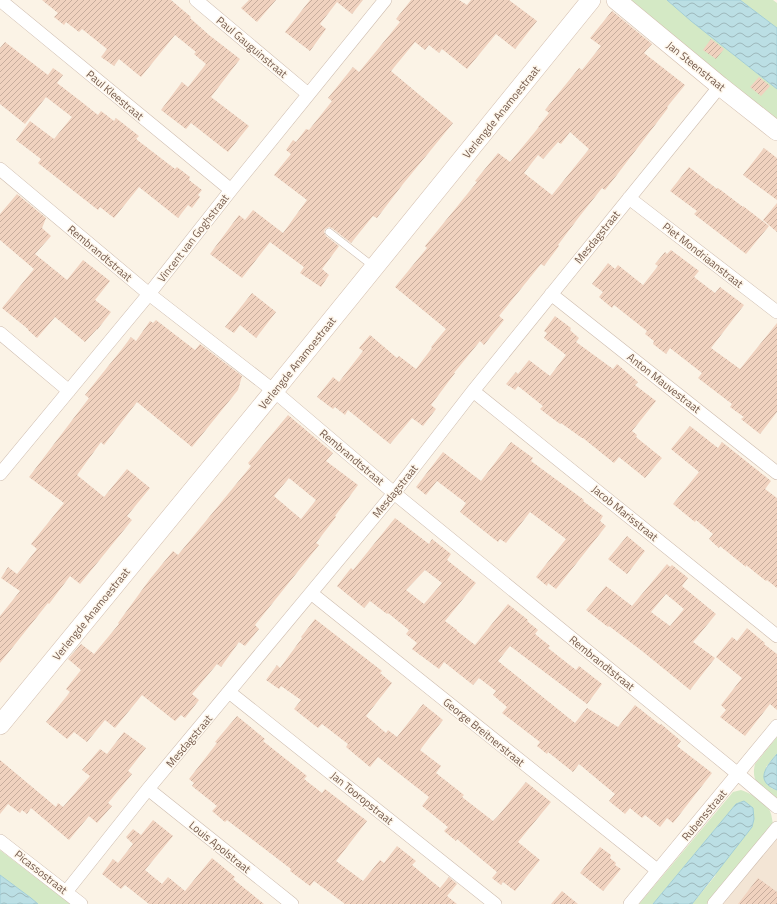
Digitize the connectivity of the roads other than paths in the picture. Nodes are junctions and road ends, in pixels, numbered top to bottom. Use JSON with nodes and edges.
{"nodes":[{"id":1,"x":0,"y":0,"type":"edge"},
{"id":2,"x":196,"y":0,"type":"edge"},
{"id":3,"x":385,"y":0,"type":"edge"},
{"id":4,"x":591,"y":0,"type":"edge"},
{"id":5,"x":616,"y":0,"type":"edge"},
{"id":6,"x":720,"y":86,"type":"junction"},
{"id":7,"x":308,"y":94,"type":"junction"},
{"id":8,"x":777,"y":131,"type":"edge"},
{"id":9,"x":0,"y":169,"type":"edge"},
{"id":10,"x":231,"y":190,"type":"junction"},
{"id":11,"x":629,"y":198,"type":"junction"},
{"id":12,"x":329,"y":232,"type":"dead end"},
{"id":13,"x":375,"y":267,"type":"junction"},
{"id":14,"x":149,"y":294,"type":"junction"},
{"id":15,"x":551,"y":294,"type":"junction"},
{"id":16,"x":777,"y":312,"type":"edge"},
{"id":17,"x":0,"y":334,"type":"edge"},
{"id":18,"x":69,"y":391,"type":"junction"},
{"id":19,"x":274,"y":391,"type":"junction"},
{"id":20,"x":473,"y":391,"type":"junction"},
{"id":21,"x":777,"y":473,"type":"edge"},
{"id":22,"x":0,"y":474,"type":"edge"},
{"id":23,"x":394,"y":493,"type":"junction"},
{"id":24,"x":311,"y":593,"type":"junction"},
{"id":25,"x":777,"y":636,"type":"edge"},
{"id":26,"x":229,"y":692,"type":"junction"},
{"id":27,"x":0,"y":725,"type":"edge"},
{"id":28,"x":777,"y":726,"type":"edge"},
{"id":29,"x":738,"y":774,"type":"junction"},
{"id":30,"x":148,"y":789,"type":"junction"},
{"id":31,"x":777,"y":807,"type":"edge"},
{"id":32,"x":777,"y":828,"type":"edge"},
{"id":33,"x":0,"y":840,"type":"edge"},
{"id":34,"x":657,"y":870,"type":"junction"},
{"id":35,"x":66,"y":892,"type":"junction"},
{"id":36,"x":81,"y":904,"type":"edge"},
{"id":37,"x":292,"y":904,"type":"edge"},
{"id":38,"x":495,"y":904,"type":"edge"},
{"id":39,"x":630,"y":904,"type":"edge"},
{"id":40,"x":714,"y":904,"type":"edge"}],
"edges":[{"from":1,"to":10,"type":"street","name":"Paul Kleestraat"},
{"from":2,"to":7,"type":"street","name":"Paul Gauguinstraat"},
{"from":3,"to":7,"type":"street","name":"Vincent van Goghstraat"},
{"from":4,"to":13,"type":"street","name":"Verlengde Anamoestraat"},
{"from":5,"to":6,"type":"street","name":"Jan Steenstraat"},
{"from":6,"to":8,"type":"street","name":"Jan Steenstraat"},
{"from":6,"to":11,"type":"street","name":"Mesdagstraat"},
{"from":7,"to":10,"type":"street","name":"Vincent van Goghstraat"},
{"from":9,"to":14,"type":"street","name":"Rembrandtstraat"},
{"from":10,"to":14,"type":"street","name":"Vincent van Goghstraat"},
{"from":11,"to":15,"type":"street","name":"Mesdagstraat"},
{"from":11,"to":16,"type":"street","name":"Piet Mondriaanstraat"},
{"from":12,"to":13,"type":"lane"},
{"from":13,"to":19,"type":"street","name":"Verlengde Anamoestraat"},
{"from":14,"to":18,"type":"street","name":"Vincent van Goghstraat"},
{"from":14,"to":19,"type":"street","name":"Rembrandtstraat"},
{"from":15,"to":20,"type":"street","name":"Mesdagstraat"},
{"from":15,"to":21,"type":"street","name":"Anton Mauvestraat"},
{"from":17,"to":18,"type":"street"},
{"from":18,"to":22,"type":"street","name":"Vincent van Goghstraat"},
{"from":19,"to":23,"type":"street","name":"Rembrandtstraat"},
{"from":19,"to":27,"type":"street","name":"Verlengde Anamoestraat"},
{"from":20,"to":23,"type":"street","name":"Mesdagstraat"},
{"from":20,"to":25,"type":"street","name":"Jacob Marisstraat"},
{"from":23,"to":24,"type":"street","name":"Mesdagstraat"},
{"from":23,"to":29,"type":"street","name":"Rembrandtstraat"},
{"from":24,"to":26,"type":"street","name":"Mesdagstraat"},
{"from":24,"to":34,"type":"street","name":"George Breitnerstraat"},
{"from":26,"to":30,"type":"street","name":"Mesdagstraat"},
{"from":26,"to":38,"type":"street","name":"Jan Tooropstraat"},
{"from":28,"to":29,"type":"street","name":"Rubensstraat"},
{"from":29,"to":31,"type":"street","name":"Rembrandtstraat"},
{"from":29,"to":34,"type":"street","name":"Rubensstraat"},
{"from":30,"to":35,"type":"street","name":"Mesdagstraat"},
{"from":30,"to":37,"type":"street","name":"Louis Apolstraat"},
{"from":32,"to":40,"type":"street"},
{"from":33,"to":35,"type":"street","name":"Picassostraat"},
{"from":34,"to":39,"type":"street","name":"Rubensstraat"},
{"from":35,"to":36,"type":"street","name":"Picassostraat"}]}
